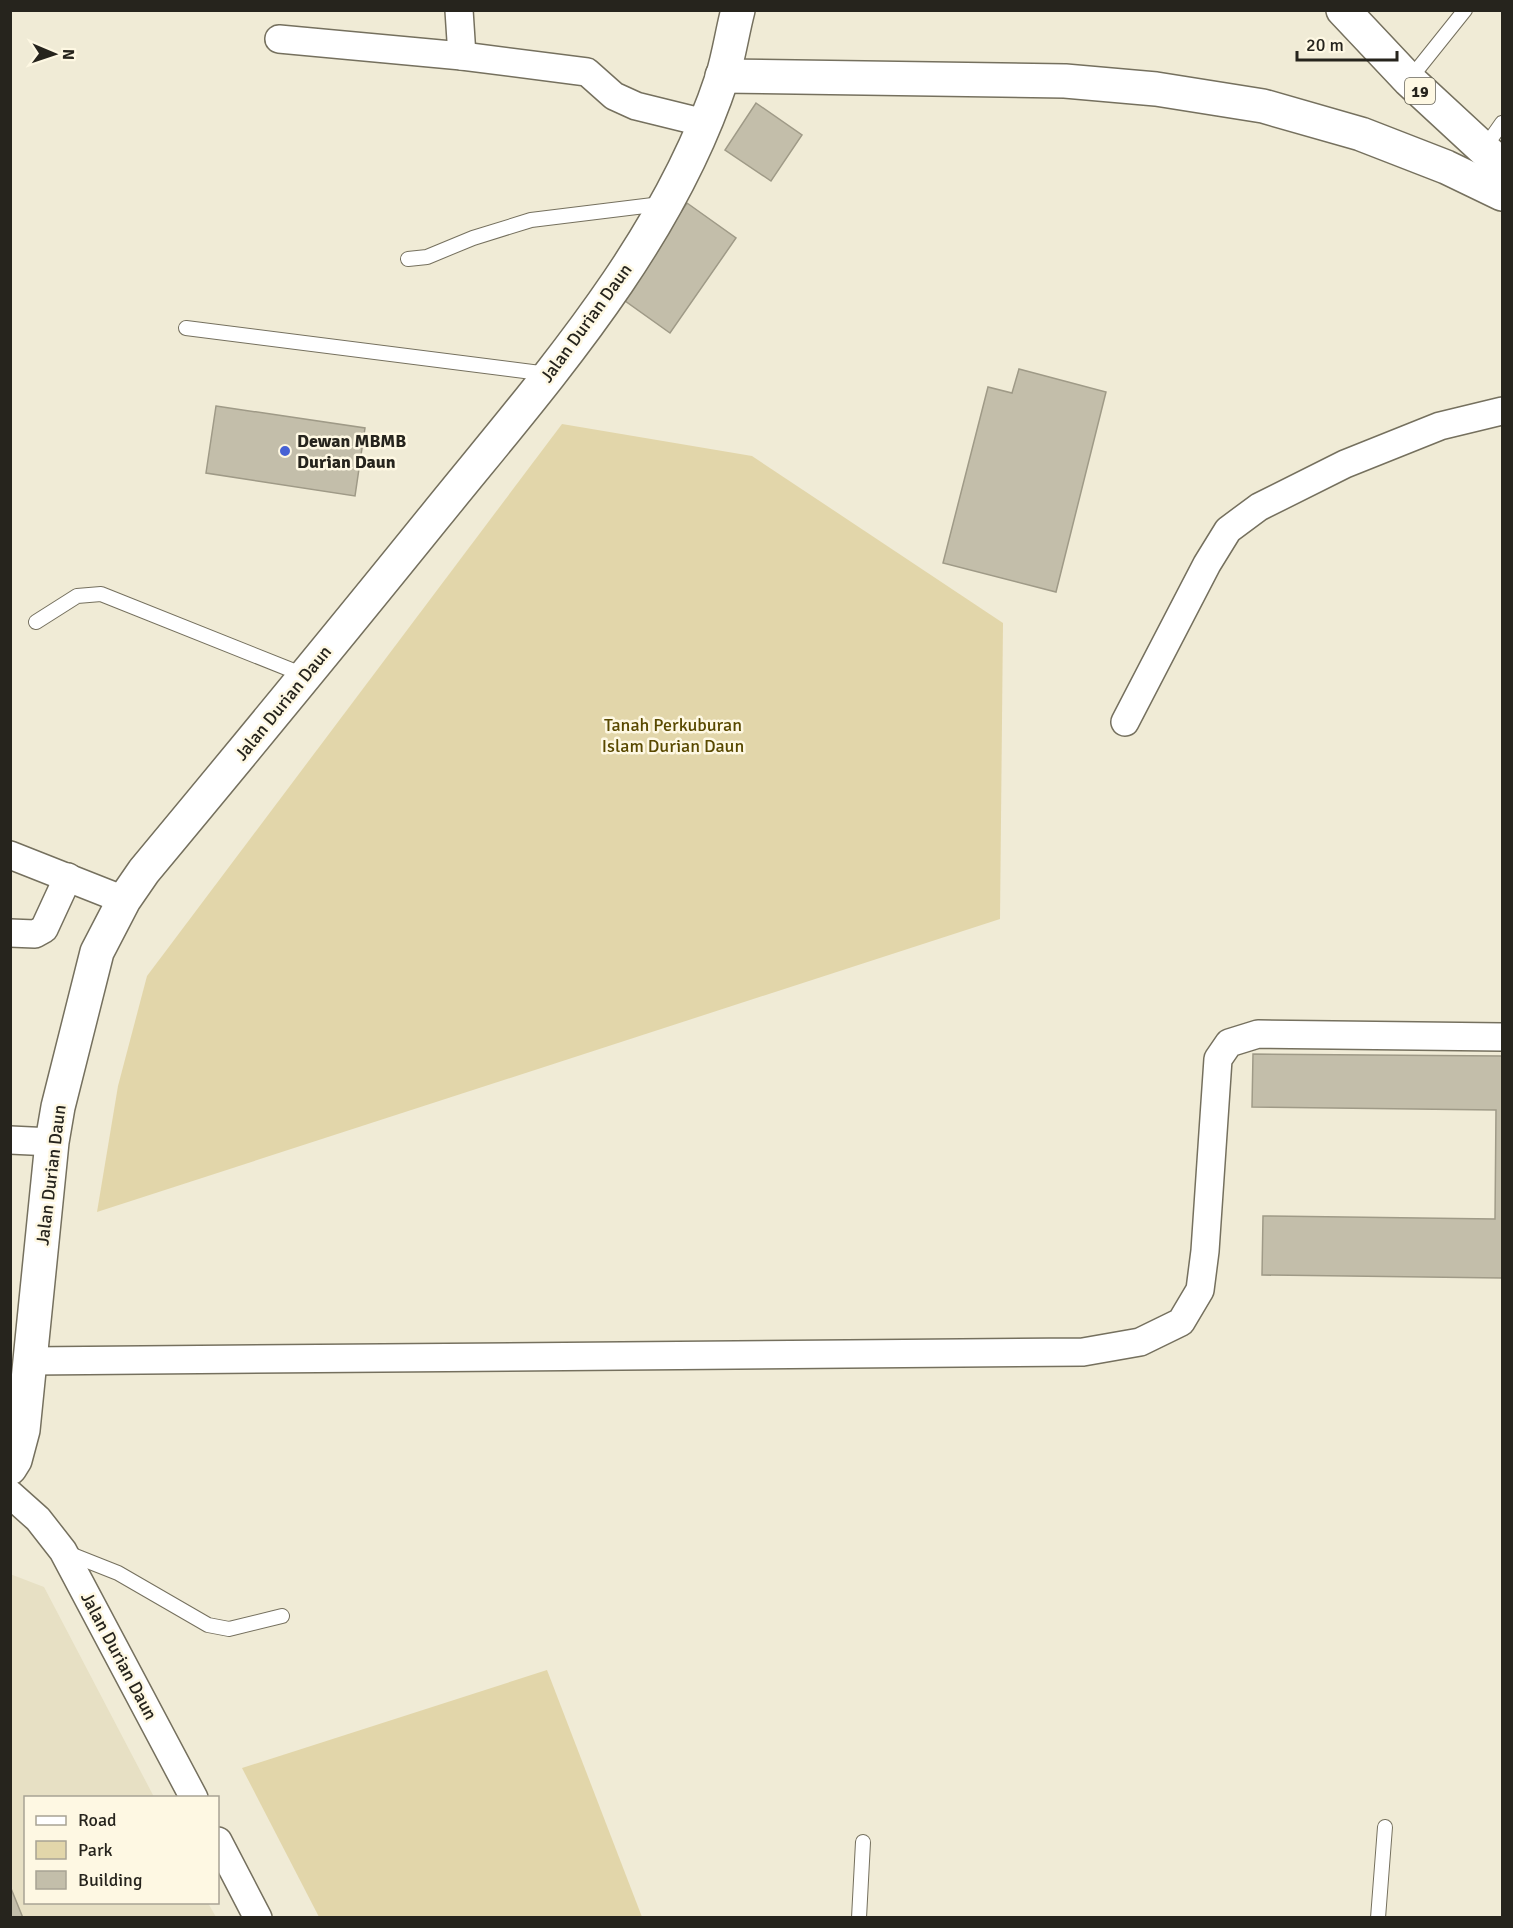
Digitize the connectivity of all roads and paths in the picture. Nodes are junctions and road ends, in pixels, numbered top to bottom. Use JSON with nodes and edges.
{"nodes":[{"id":1,"x":459,"y":10,"type":"edge"},
{"id":2,"x":738,"y":10,"type":"edge"},
{"id":3,"x":1343,"y":10,"type":"edge"},
{"id":4,"x":1465,"y":10,"type":"edge"},
{"id":5,"x":279,"y":39,"type":"dead end"},
{"id":6,"x":462,"y":56,"type":"junction"},
{"id":7,"x":722,"y":76,"type":"junction"},
{"id":8,"x":1409,"y":80,"type":"junction"},
{"id":9,"x":705,"y":123,"type":"junction"},
{"id":10,"x":1503,"y":123,"type":"edge"},
{"id":11,"x":1493,"y":158,"type":"edge"},
{"id":12,"x":1503,"y":194,"type":"edge"},
{"id":13,"x":666,"y":203,"type":"junction"},
{"id":14,"x":408,"y":259,"type":"dead end"},
{"id":15,"x":186,"y":328,"type":"dead end"},
{"id":16,"x":550,"y":374,"type":"junction"},
{"id":17,"x":1503,"y":411,"type":"edge"},
{"id":18,"x":36,"y":622,"type":"dead end"},
{"id":19,"x":306,"y":676,"type":"junction"},
{"id":20,"x":1125,"y":722,"type":"dead end"},
{"id":21,"x":10,"y":855,"type":"edge"},
{"id":22,"x":68,"y":877,"type":"junction"},
{"id":23,"x":124,"y":900,"type":"junction"},
{"id":24,"x":10,"y":933,"type":"edge"},
{"id":25,"x":1503,"y":1037,"type":"edge"},
{"id":26,"x":10,"y":1140,"type":"edge"},
{"id":27,"x":51,"y":1142,"type":"junction"},
{"id":28,"x":30,"y":1361,"type":"junction"},
{"id":29,"x":10,"y":1468,"type":"edge"},
{"id":30,"x":10,"y":1494,"type":"edge"},
{"id":31,"x":63,"y":1551,"type":"junction"},
{"id":32,"x":282,"y":1616,"type":"dead end"},
{"id":33,"x":193,"y":1796,"type":"edge"},
{"id":34,"x":1385,"y":1827,"type":"dead end"},
{"id":35,"x":863,"y":1842,"type":"dead end"},
{"id":36,"x":219,"y":1844,"type":"edge"},
{"id":37,"x":258,"y":1917,"type":"edge"},
{"id":38,"x":859,"y":1917,"type":"edge"},
{"id":39,"x":1378,"y":1917,"type":"edge"}],
"edges":[{"from":1,"to":6,"type":"street"},
{"from":2,"to":7,"type":"street","name":"Jalan Durian Daun"},
{"from":3,"to":8,"type":"street","number":"19"},
{"from":4,"to":8,"type":"lane"},
{"from":5,"to":6,"type":"street"},
{"from":6,"to":9,"type":"street"},
{"from":7,"to":9,"type":"street","name":"Jalan Durian Daun"},
{"from":7,"to":12,"type":"street"},
{"from":8,"to":11,"type":"street","number":"19"},
{"from":9,"to":13,"type":"street","name":"Jalan Durian Daun"},
{"from":10,"to":11,"type":"lane"},
{"from":13,"to":14,"type":"lane"},
{"from":13,"to":16,"type":"street","name":"Jalan Durian Daun"},
{"from":15,"to":16,"type":"lane"},
{"from":16,"to":19,"type":"street","name":"Jalan Durian Daun"},
{"from":17,"to":20,"type":"street"},
{"from":18,"to":19,"type":"lane"},
{"from":19,"to":23,"type":"street","name":"Jalan Durian Daun"},
{"from":21,"to":22,"type":"street"},
{"from":22,"to":23,"type":"street"},
{"from":22,"to":24,"type":"street"},
{"from":23,"to":27,"type":"street","name":"Jalan Durian Daun"},
{"from":25,"to":28,"type":"street"},
{"from":26,"to":27,"type":"street"},
{"from":27,"to":28,"type":"street","name":"Jalan Durian Daun"},
{"from":28,"to":29,"type":"street","name":"Jalan Durian Daun"},
{"from":30,"to":31,"type":"street","name":"Jalan Durian Daun"},
{"from":31,"to":32,"type":"lane"},
{"from":31,"to":33,"type":"street","name":"Jalan Durian Daun"},
{"from":34,"to":39,"type":"lane"},
{"from":35,"to":38,"type":"lane"},
{"from":36,"to":37,"type":"street"}]}
